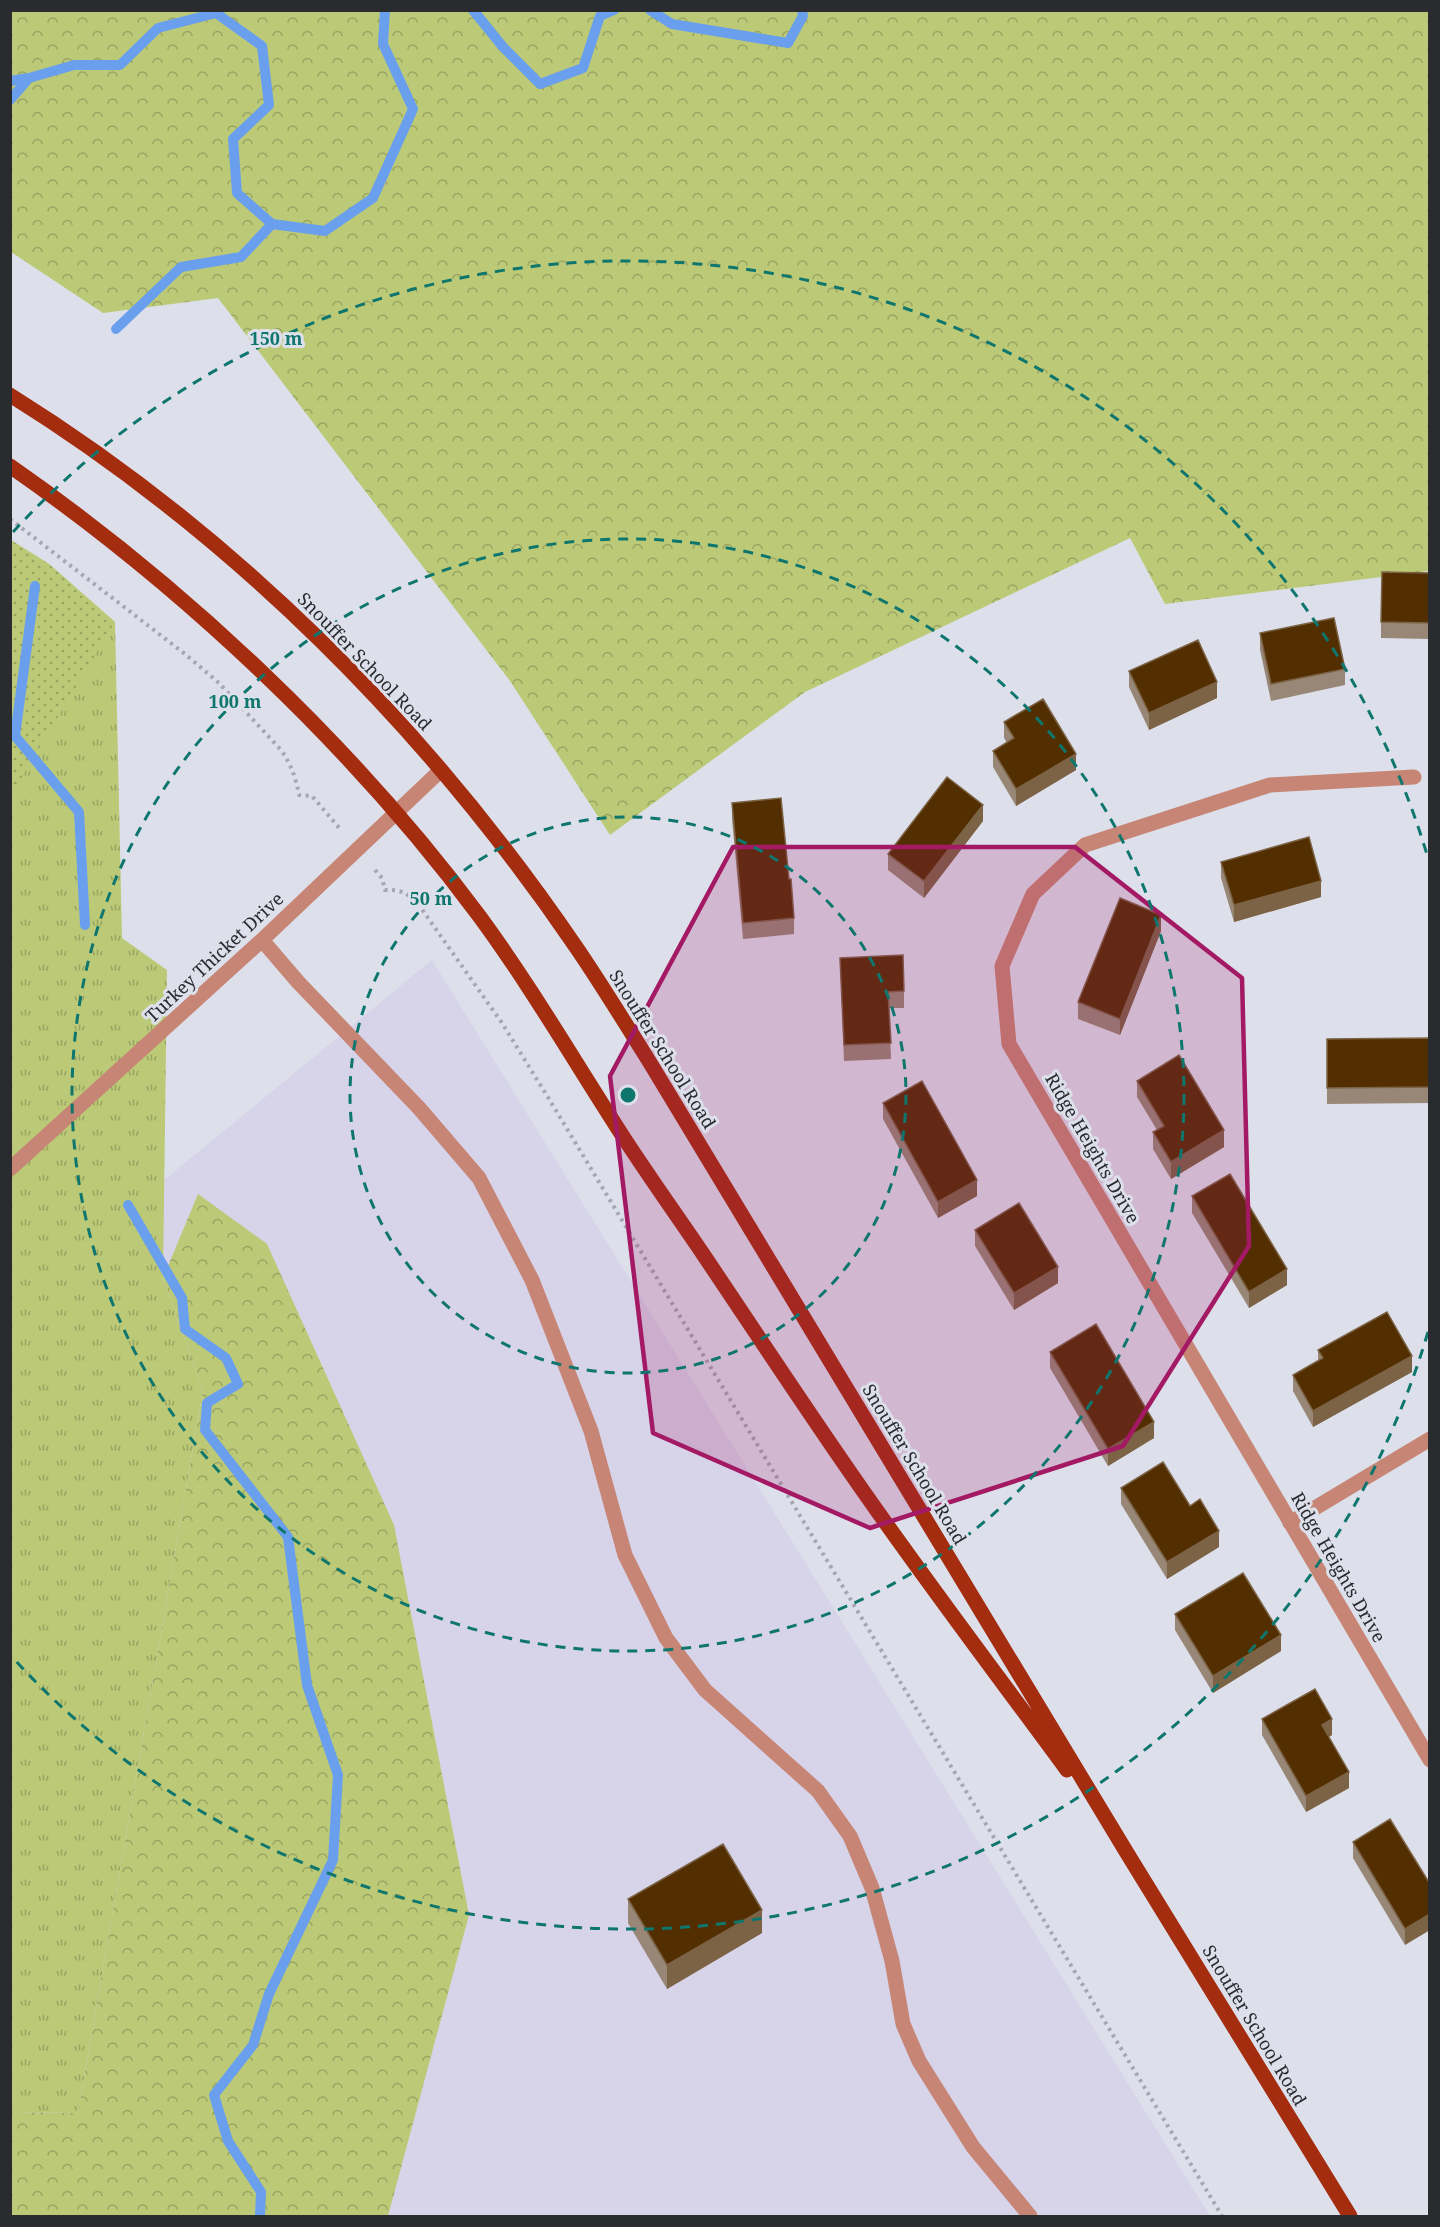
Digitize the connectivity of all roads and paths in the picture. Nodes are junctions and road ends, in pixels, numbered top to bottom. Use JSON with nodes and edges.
{"nodes":[{"id":1,"x":10,"y":395,"type":"edge"},
{"id":2,"x":10,"y":466,"type":"edge"},
{"id":3,"x":10,"y":519,"type":"edge"},
{"id":4,"x":441,"y":770,"type":"junction"},
{"id":5,"x":1414,"y":777,"type":"dead end"},
{"id":6,"x":312,"y":796,"type":"dead end"},
{"id":7,"x":396,"y":813,"type":"junction"},
{"id":8,"x":382,"y":878,"type":"dead end"},
{"id":9,"x":262,"y":940,"type":"junction"},
{"id":10,"x":10,"y":1169,"type":"edge"},
{"id":11,"x":1430,"y":1439,"type":"edge"},
{"id":12,"x":1290,"y":1523,"type":"junction"},
{"id":13,"x":1430,"y":1760,"type":"edge"},
{"id":14,"x":1127,"y":1853,"type":"junction"},
{"id":15,"x":1030,"y":2217,"type":"edge"},
{"id":16,"x":1222,"y":2217,"type":"edge"},
{"id":17,"x":1350,"y":2217,"type":"edge"}],
"edges":[{"from":1,"to":4,"type":"main road","name":"Snouffer School Road"},
{"from":2,"to":7,"type":"main road","name":"Snouffer School Road"},
{"from":3,"to":6,"type":"path"},
{"from":4,"to":7,"type":"street","name":"Turkey Thicket Drive"},
{"from":4,"to":14,"type":"main road","name":"Snouffer School Road"},
{"from":5,"to":12,"type":"street","name":"Ridge Heights Drive"},
{"from":7,"to":9,"type":"street","name":"Turkey Thicket Drive"},
{"from":7,"to":14,"type":"main road","name":"Snouffer School Road"},
{"from":8,"to":16,"type":"path"},
{"from":9,"to":10,"type":"street","name":"Turkey Thicket Drive"},
{"from":9,"to":15,"type":"street"},
{"from":11,"to":12,"type":"street"},
{"from":12,"to":13,"type":"street","name":"Ridge Heights Drive"},
{"from":14,"to":17,"type":"main road","name":"Snouffer School Road"}]}
